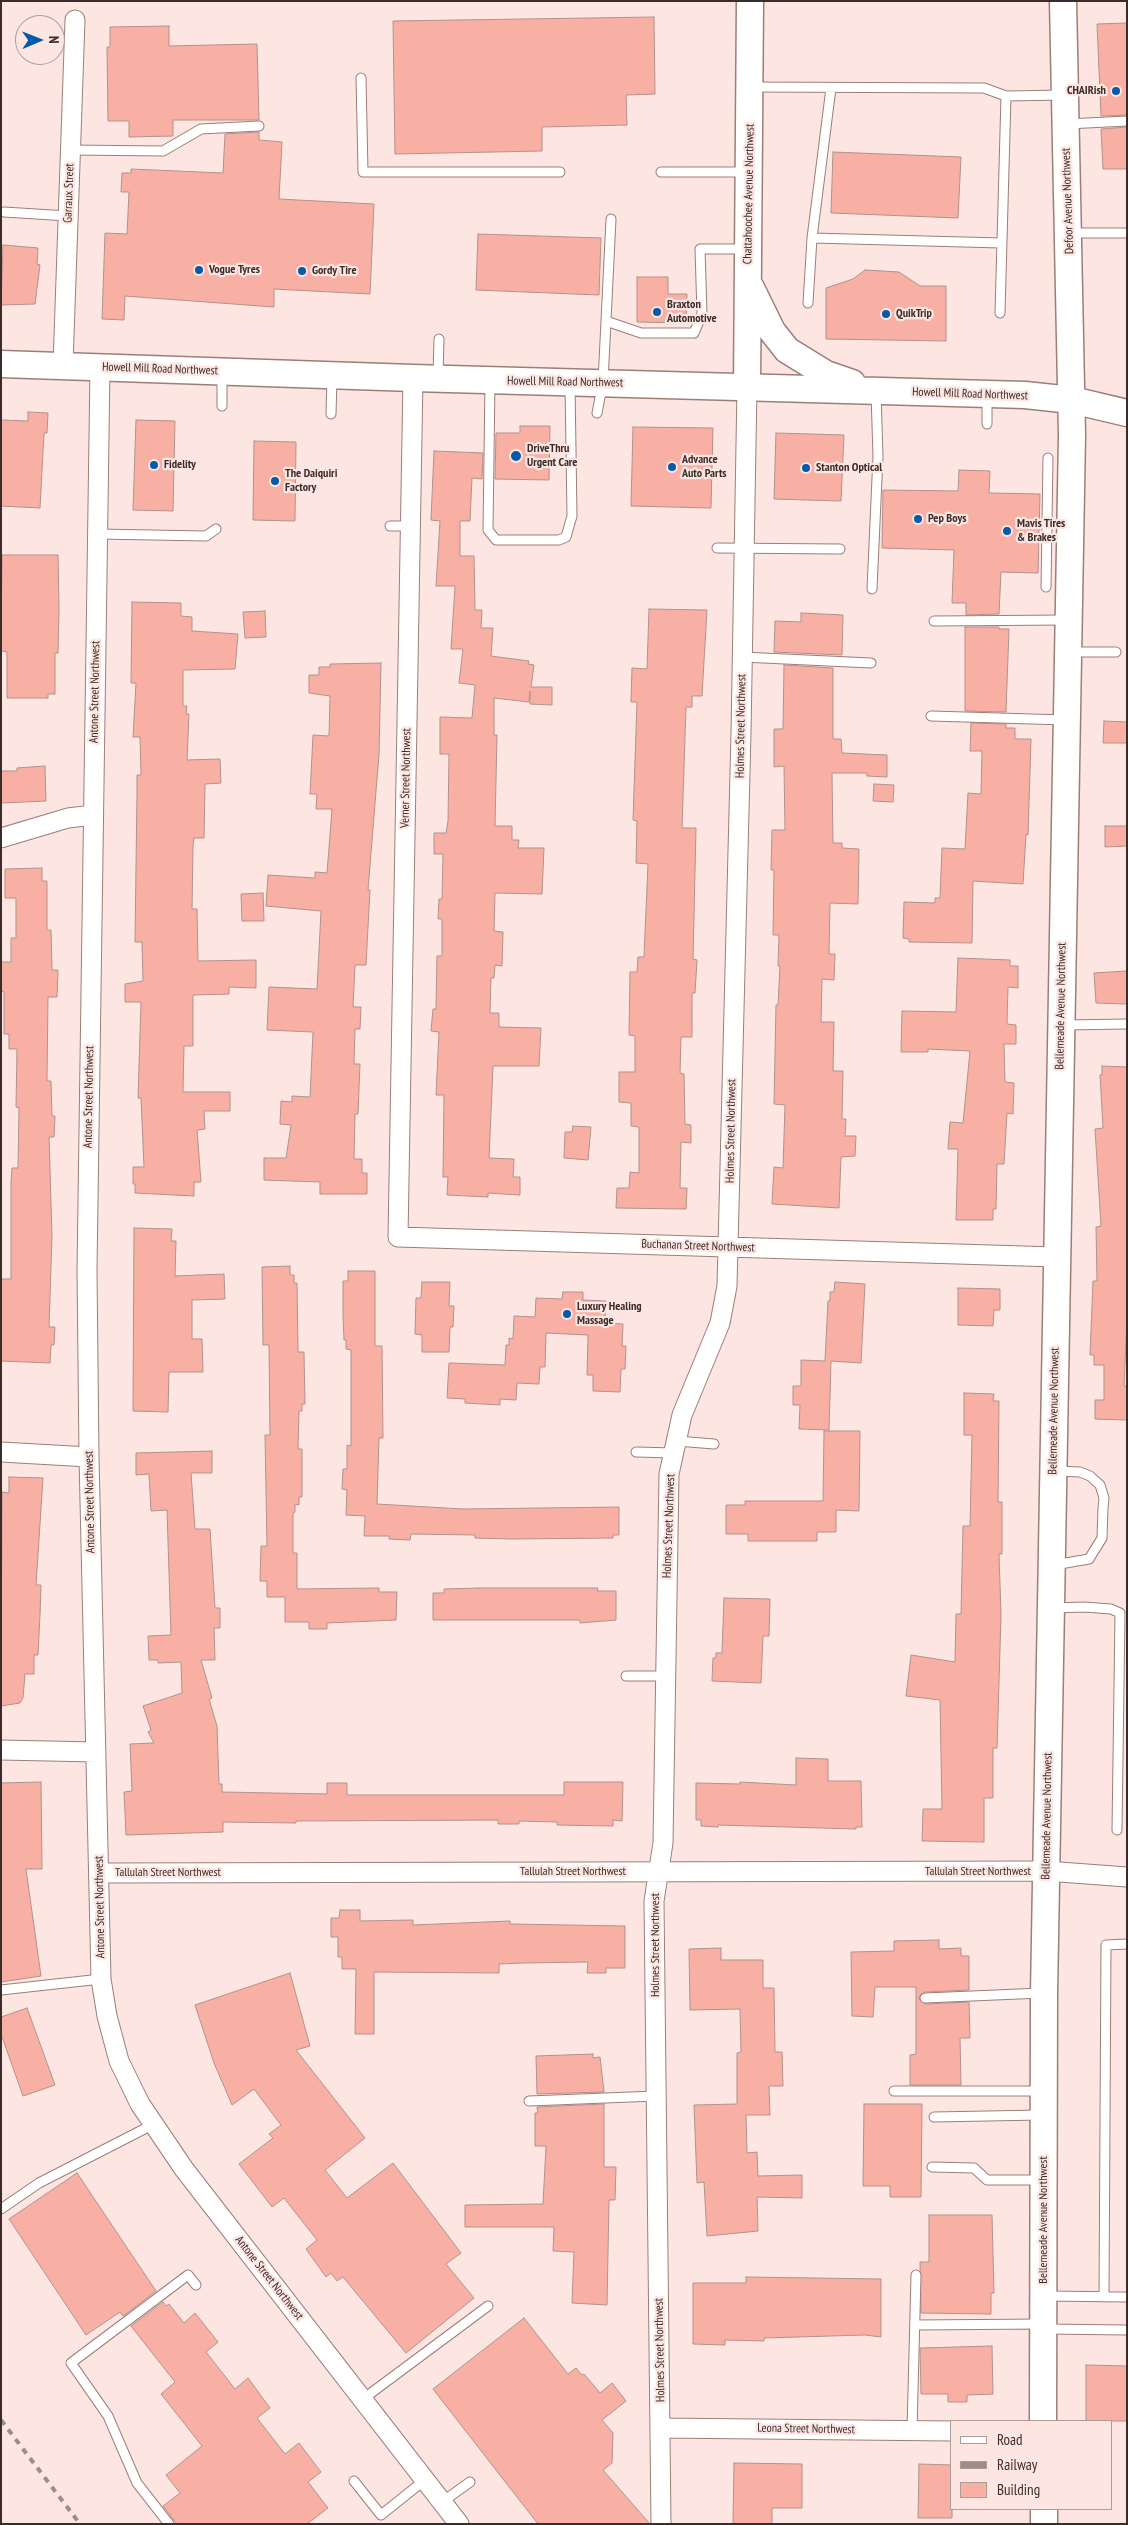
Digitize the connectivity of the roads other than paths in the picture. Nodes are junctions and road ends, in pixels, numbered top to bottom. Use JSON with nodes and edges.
{"nodes":[{"id":1,"x":750,"y":1,"type":"edge"},
{"id":2,"x":1064,"y":1,"type":"edge"},
{"id":3,"x":75,"y":20,"type":"dead end"},
{"id":4,"x":361,"y":78,"type":"dead end"},
{"id":5,"x":750,"y":87,"type":"junction"},
{"id":6,"x":831,"y":88,"type":"junction"},
{"id":7,"x":1066,"y":95,"type":"junction"},
{"id":8,"x":1006,"y":96,"type":"junction"},
{"id":9,"x":1127,"y":121,"type":"edge"},
{"id":10,"x":1066,"y":124,"type":"junction"},
{"id":11,"x":260,"y":126,"type":"dead end"},
{"id":12,"x":71,"y":150,"type":"junction"},
{"id":13,"x":560,"y":172,"type":"dead end"},
{"id":14,"x":661,"y":172,"type":"dead end"},
{"id":15,"x":749,"y":172,"type":"junction"},
{"id":16,"x":4,"y":212,"type":"dead end"},
{"id":17,"x":68,"y":216,"type":"junction"},
{"id":18,"x":611,"y":219,"type":"dead end"},
{"id":19,"x":1069,"y":233,"type":"junction"},
{"id":20,"x":1127,"y":233,"type":"edge"},
{"id":21,"x":812,"y":238,"type":"junction"},
{"id":22,"x":1002,"y":243,"type":"junction"},
{"id":23,"x":748,"y":249,"type":"junction"},
{"id":24,"x":748,"y":280,"type":"junction"},
{"id":25,"x":808,"y":303,"type":"dead end"},
{"id":26,"x":1000,"y":313,"type":"dead end"},
{"id":27,"x":606,"y":321,"type":"junction"},
{"id":28,"x":439,"y":339,"type":"dead end"},
{"id":29,"x":1,"y":364,"type":"edge"},
{"id":30,"x":63,"y":365,"type":"junction"},
{"id":31,"x":100,"y":367,"type":"junction"},
{"id":32,"x":222,"y":371,"type":"junction"},
{"id":33,"x":332,"y":375,"type":"junction"},
{"id":34,"x":426,"y":378,"type":"junction"},
{"id":35,"x":490,"y":380,"type":"junction"},
{"id":36,"x":570,"y":382,"type":"junction"},
{"id":37,"x":603,"y":382,"type":"junction"},
{"id":38,"x":747,"y":387,"type":"junction"},
{"id":39,"x":876,"y":390,"type":"junction"},
{"id":40,"x":987,"y":394,"type":"junction"},
{"id":41,"x":1072,"y":400,"type":"junction"},
{"id":42,"x":222,"y":406,"type":"dead end"},
{"id":43,"x":1127,"y":412,"type":"edge"},
{"id":44,"x":598,"y":413,"type":"dead end"},
{"id":45,"x":331,"y":414,"type":"dead end"},
{"id":46,"x":987,"y":424,"type":"dead end"},
{"id":47,"x":1048,"y":458,"type":"dead end"},
{"id":48,"x":390,"y":526,"type":"dead end"},
{"id":49,"x":410,"y":526,"type":"junction"},
{"id":50,"x":216,"y":529,"type":"dead end"},
{"id":51,"x":98,"y":534,"type":"junction"},
{"id":52,"x":717,"y":548,"type":"dead end"},
{"id":53,"x":744,"y":548,"type":"junction"},
{"id":54,"x":840,"y":548,"type":"dead end"},
{"id":55,"x":1046,"y":587,"type":"dead end"},
{"id":56,"x":872,"y":589,"type":"dead end"},
{"id":57,"x":1068,"y":620,"type":"junction"},
{"id":58,"x":934,"y":621,"type":"dead end"},
{"id":59,"x":1067,"y":652,"type":"junction"},
{"id":60,"x":1116,"y":652,"type":"dead end"},
{"id":61,"x":742,"y":657,"type":"junction"},
{"id":62,"x":871,"y":663,"type":"dead end"},
{"id":63,"x":931,"y":716,"type":"dead end"},
{"id":64,"x":1066,"y":720,"type":"junction"},
{"id":65,"x":93,"y":815,"type":"junction"},
{"id":66,"x":1,"y":838,"type":"edge"},
{"id":67,"x":1127,"y":1024,"type":"edge"},
{"id":68,"x":1061,"y":1025,"type":"junction"},
{"id":69,"x":398,"y":1179,"type":"joint"},
{"id":70,"x":729,"y":1247,"type":"junction"},
{"id":71,"x":1056,"y":1257,"type":"junction"},
{"id":72,"x":714,"y":1444,"type":"dead end"},
{"id":73,"x":675,"y":1447,"type":"junction"},
{"id":74,"x":1,"y":1452,"type":"edge"},
{"id":75,"x":636,"y":1452,"type":"dead end"},
{"id":76,"x":89,"y":1457,"type":"junction"},
{"id":77,"x":1053,"y":1471,"type":"junction"},
{"id":78,"x":1051,"y":1565,"type":"junction"},
{"id":79,"x":1051,"y":1608,"type":"junction"},
{"id":80,"x":626,"y":1676,"type":"dead end"},
{"id":81,"x":666,"y":1676,"type":"junction"},
{"id":82,"x":1,"y":1750,"type":"edge"},
{"id":83,"x":96,"y":1752,"type":"junction"},
{"id":84,"x":1117,"y":1830,"type":"dead end"},
{"id":85,"x":658,"y":1872,"type":"junction"},
{"id":86,"x":1046,"y":1872,"type":"junction"},
{"id":87,"x":100,"y":1873,"type":"junction"},
{"id":88,"x":1127,"y":1877,"type":"edge"},
{"id":89,"x":1127,"y":1944,"type":"edge"},
{"id":90,"x":101,"y":1979,"type":"junction"},
{"id":91,"x":1,"y":1990,"type":"edge"},
{"id":92,"x":1044,"y":1993,"type":"junction"},
{"id":93,"x":925,"y":1998,"type":"dead end"},
{"id":94,"x":894,"y":2091,"type":"dead end"},
{"id":95,"x":656,"y":2096,"type":"junction"},
{"id":96,"x":529,"y":2101,"type":"dead end"},
{"id":97,"x":1044,"y":2103,"type":"junction"},
{"id":98,"x":934,"y":2117,"type":"dead end"},
{"id":99,"x":154,"y":2124,"type":"junction"},
{"id":100,"x":932,"y":2167,"type":"dead end"},
{"id":101,"x":1043,"y":2180,"type":"junction"},
{"id":102,"x":1,"y":2209,"type":"edge"},
{"id":103,"x":916,"y":2275,"type":"dead end"},
{"id":104,"x":196,"y":2285,"type":"dead end"},
{"id":105,"x":1044,"y":2296,"type":"junction"},
{"id":106,"x":1104,"y":2297,"type":"junction"},
{"id":107,"x":1127,"y":2297,"type":"edge"},
{"id":108,"x":488,"y":2306,"type":"dead end"},
{"id":109,"x":915,"y":2326,"type":"junction"},
{"id":110,"x":1043,"y":2326,"type":"junction"},
{"id":111,"x":1127,"y":2330,"type":"edge"},
{"id":112,"x":363,"y":2399,"type":"junction"},
{"id":113,"x":1043,"y":2420,"type":"edge"},
{"id":114,"x":660,"y":2428,"type":"junction"},
{"id":115,"x":912,"y":2430,"type":"junction"},
{"id":116,"x":950,"y":2431,"type":"edge"},
{"id":117,"x":426,"y":2479,"type":"junction"},
{"id":118,"x":354,"y":2481,"type":"dead end"},
{"id":119,"x":470,"y":2482,"type":"dead end"},
{"id":120,"x":442,"y":2502,"type":"junction"},
{"id":121,"x":1044,"y":2510,"type":"edge"},
{"id":122,"x":169,"y":2524,"type":"edge"},
{"id":123,"x":459,"y":2524,"type":"edge"},
{"id":124,"x":661,"y":2524,"type":"edge"},
{"id":125,"x":1044,"y":2524,"type":"edge"}],
"edges":[{"from":1,"to":5,"type":"street","name":"Chattahoochee Avenue Northwest"},
{"from":2,"to":7,"type":"street","name":"Defoor Avenue Northwest"},
{"from":3,"to":12,"type":"street","name":"Garraux Street"},
{"from":4,"to":13,"type":"lane"},
{"from":5,"to":6,"type":"lane"},
{"from":5,"to":15,"type":"street","name":"Chattahoochee Avenue Northwest"},
{"from":6,"to":8,"type":"lane"},
{"from":6,"to":21,"type":"lane"},
{"from":7,"to":8,"type":"lane"},
{"from":7,"to":10,"type":"street","name":"Defoor Avenue Northwest"},
{"from":8,"to":22,"type":"lane"},
{"from":9,"to":10,"type":"lane"},
{"from":10,"to":19,"type":"street","name":"Defoor Avenue Northwest"},
{"from":11,"to":12,"type":"lane"},
{"from":12,"to":17,"type":"street","name":"Garraux Street"},
{"from":14,"to":15,"type":"lane"},
{"from":15,"to":23,"type":"street","name":"Chattahoochee Avenue Northwest"},
{"from":16,"to":17,"type":"lane"},
{"from":17,"to":30,"type":"street","name":"Garraux Street"},
{"from":18,"to":27,"type":"lane"},
{"from":19,"to":20,"type":"lane"},
{"from":19,"to":41,"type":"street","name":"Defoor Avenue Northwest"},
{"from":21,"to":22,"type":"lane"},
{"from":21,"to":25,"type":"lane"},
{"from":22,"to":26,"type":"lane"},
{"from":23,"to":24,"type":"street","name":"Chattahoochee Avenue Northwest"},
{"from":23,"to":27,"type":"lane"},
{"from":24,"to":38,"type":"street","name":"Chattahoochee Avenue Northwest"},
{"from":24,"to":39,"type":"street"},
{"from":27,"to":37,"type":"lane"},
{"from":28,"to":34,"type":"lane"},
{"from":29,"to":30,"type":"street","name":"Howell Mill Road Northwest"},
{"from":30,"to":31,"type":"street","name":"Howell Mill Road Northwest"},
{"from":31,"to":32,"type":"street","name":"Howell Mill Road Northwest"},
{"from":31,"to":51,"type":"street","name":"Antone Street Northwest"},
{"from":32,"to":33,"type":"street","name":"Howell Mill Road Northwest"},
{"from":32,"to":42,"type":"lane"},
{"from":33,"to":34,"type":"street","name":"Howell Mill Road Northwest"},
{"from":33,"to":45,"type":"lane"},
{"from":34,"to":35,"type":"street","name":"Howell Mill Road Northwest"},
{"from":34,"to":49,"type":"street","name":"Verner Street Northwest"},
{"from":35,"to":36,"type":"street","name":"Howell Mill Road Northwest"},
{"from":35,"to":36,"type":"lane"},
{"from":36,"to":37,"type":"street","name":"Howell Mill Road Northwest"},
{"from":37,"to":38,"type":"street","name":"Howell Mill Road Northwest"},
{"from":37,"to":44,"type":"lane"},
{"from":38,"to":39,"type":"street","name":"Howell Mill Road Northwest"},
{"from":38,"to":53,"type":"street","name":"Holmes Street Northwest"},
{"from":39,"to":40,"type":"street","name":"Howell Mill Road Northwest"},
{"from":39,"to":56,"type":"lane"},
{"from":40,"to":41,"type":"street","name":"Howell Mill Road Northwest"},
{"from":40,"to":46,"type":"lane"},
{"from":41,"to":43,"type":"street","name":"Howell Mill Road Northwest"},
{"from":41,"to":57,"type":"street","name":"Bellemeade Avenue Northwest"},
{"from":47,"to":55,"type":"lane"},
{"from":48,"to":49,"type":"lane"},
{"from":49,"to":69,"type":"street","name":"Verner Street Northwest"},
{"from":50,"to":51,"type":"lane"},
{"from":51,"to":65,"type":"street","name":"Antone Street Northwest"},
{"from":52,"to":53,"type":"lane"},
{"from":53,"to":54,"type":"lane"},
{"from":53,"to":61,"type":"street","name":"Holmes Street Northwest"},
{"from":57,"to":58,"type":"lane"},
{"from":57,"to":59,"type":"street","name":"Bellemeade Avenue Northwest"},
{"from":59,"to":60,"type":"lane"},
{"from":59,"to":64,"type":"street","name":"Bellemeade Avenue Northwest"},
{"from":61,"to":62,"type":"lane"},
{"from":61,"to":70,"type":"street","name":"Holmes Street Northwest"},
{"from":63,"to":64,"type":"lane"},
{"from":64,"to":68,"type":"street","name":"Bellemeade Avenue Northwest"},
{"from":65,"to":66,"type":"street"},
{"from":65,"to":76,"type":"street","name":"Antone Street Northwest"},
{"from":67,"to":68,"type":"lane"},
{"from":68,"to":71,"type":"street","name":"Bellemeade Avenue Northwest"},
{"from":69,"to":70,"type":"street","name":"Buchanan Street Northwest"},
{"from":70,"to":71,"type":"street","name":"Buchanan Street Northwest"},
{"from":70,"to":73,"type":"street","name":"Holmes Street Northwest"},
{"from":71,"to":77,"type":"street","name":"Bellemeade Avenue Northwest"},
{"from":72,"to":73,"type":"lane"},
{"from":73,"to":75,"type":"lane"},
{"from":73,"to":81,"type":"street","name":"Holmes Street Northwest"},
{"from":74,"to":76,"type":"street"},
{"from":76,"to":83,"type":"street","name":"Antone Street Northwest"},
{"from":77,"to":78,"type":"street","name":"Bellemeade Avenue Northwest"},
{"from":77,"to":78,"type":"lane"},
{"from":78,"to":79,"type":"street","name":"Bellemeade Avenue Northwest"},
{"from":79,"to":84,"type":"lane"},
{"from":79,"to":86,"type":"street","name":"Bellemeade Avenue Northwest"},
{"from":80,"to":81,"type":"lane"},
{"from":81,"to":85,"type":"street","name":"Holmes Street Northwest"},
{"from":82,"to":83,"type":"street"},
{"from":83,"to":87,"type":"street","name":"Antone Street Northwest"},
{"from":85,"to":86,"type":"street","name":"Tallulah Street Northwest"},
{"from":85,"to":87,"type":"street","name":"Tallulah Street Northwest"},
{"from":85,"to":95,"type":"street","name":"Holmes Street Northwest"},
{"from":86,"to":88,"type":"street","name":"Tallulah Street Northwest"},
{"from":86,"to":92,"type":"street","name":"Bellemeade Avenue Northwest"},
{"from":87,"to":90,"type":"street","name":"Antone Street Northwest"},
{"from":89,"to":106,"type":"lane"},
{"from":90,"to":91,"type":"lane"},
{"from":90,"to":99,"type":"street","name":"Antone Street Northwest"},
{"from":92,"to":93,"type":"lane"},
{"from":92,"to":97,"type":"street","name":"Bellemeade Avenue Northwest"},
{"from":94,"to":97,"type":"lane"},
{"from":95,"to":96,"type":"lane"},
{"from":95,"to":114,"type":"street","name":"Holmes Street Northwest"},
{"from":97,"to":98,"type":"lane"},
{"from":97,"to":101,"type":"street","name":"Bellemeade Avenue Northwest"},
{"from":99,"to":102,"type":"lane"},
{"from":99,"to":112,"type":"street","name":"Antone Street Northwest"},
{"from":100,"to":101,"type":"lane"},
{"from":101,"to":105,"type":"street","name":"Bellemeade Avenue Northwest"},
{"from":103,"to":109,"type":"lane"},
{"from":104,"to":122,"type":"lane"},
{"from":105,"to":106,"type":"lane"},
{"from":105,"to":110,"type":"street","name":"Bellemeade Avenue Northwest"},
{"from":106,"to":107,"type":"lane"},
{"from":108,"to":112,"type":"lane"},
{"from":109,"to":110,"type":"lane"},
{"from":109,"to":115,"type":"lane"},
{"from":110,"to":111,"type":"lane"},
{"from":110,"to":113,"type":"street","name":"Bellemeade Avenue Northwest"},
{"from":112,"to":117,"type":"street","name":"Antone Street Northwest"},
{"from":114,"to":115,"type":"street","name":"Leona Street Northwest"},
{"from":114,"to":124,"type":"street","name":"Holmes Street Northwest"},
{"from":115,"to":116,"type":"street","name":"Leona Street Northwest"},
{"from":117,"to":118,"type":"lane"},
{"from":117,"to":120,"type":"street","name":"Antone Street Northwest"},
{"from":119,"to":120,"type":"lane"},
{"from":120,"to":123,"type":"street","name":"Antone Street Northwest"},
{"from":121,"to":125,"type":"street"}]}
